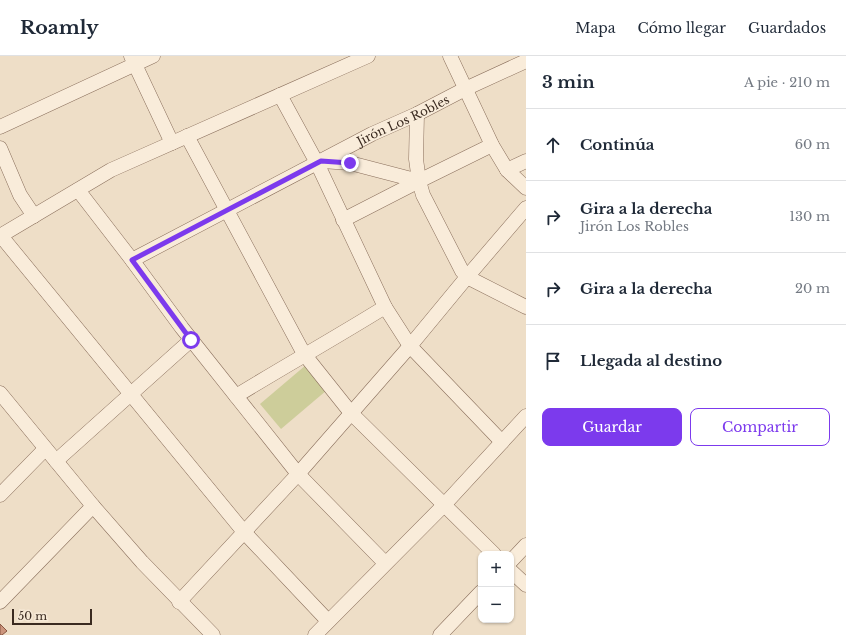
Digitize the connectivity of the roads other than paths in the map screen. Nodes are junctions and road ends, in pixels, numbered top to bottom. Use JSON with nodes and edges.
{"nodes":[{"id":1,"x":153,"y":56,"type":"edge"},
{"id":2,"x":368,"y":56,"type":"edge"},
{"id":3,"x":450,"y":56,"type":"edge"},
{"id":4,"x":132,"y":60,"type":"edge"},
{"id":5,"x":345,"y":61,"type":"edge"},
{"id":6,"x":526,"y":62,"type":"edge"},
{"id":7,"x":465,"y":89,"type":"junction"},
{"id":8,"x":280,"y":95,"type":"junction"},
{"id":9,"x":417,"y":114,"type":"junction"},
{"id":10,"x":0,"y":127,"type":"edge"},
{"id":11,"x":187,"y":136,"type":"junction"},
{"id":12,"x":172,"y":143,"type":"junction"},
{"id":13,"x":492,"y":145,"type":"junction"},
{"id":14,"x":0,"y":148,"type":"edge"},
{"id":15,"x":526,"y":161,"type":"edge"},
{"id":16,"x":319,"y":162,"type":"junction"},
{"id":17,"x":507,"y":170,"type":"junction"},
{"id":18,"x":418,"y":181,"type":"junction"},
{"id":19,"x":526,"y":188,"type":"edge"},
{"id":20,"x":78,"y":190,"type":"junction"},
{"id":21,"x":526,"y":208,"type":"edge"},
{"id":22,"x":227,"y":210,"type":"junction"},
{"id":23,"x":34,"y":216,"type":"junction"},
{"id":24,"x":343,"y":220,"type":"junction"},
{"id":25,"x":0,"y":236,"type":"edge"},
{"id":26,"x":132,"y":260,"type":"junction"},
{"id":27,"x":466,"y":277,"type":"junction"},
{"id":28,"x":384,"y":307,"type":"junction"},
{"id":29,"x":526,"y":307,"type":"edge"},
{"id":30,"x":191,"y":340,"type":"junction"},
{"id":31,"x":410,"y":346,"type":"junction"},
{"id":32,"x":304,"y":354,"type":"junction"},
{"id":33,"x":132,"y":394,"type":"junction"},
{"id":34,"x":1,"y":395,"type":"edge"},
{"id":35,"x":236,"y":396,"type":"junction"},
{"id":36,"x":350,"y":413,"type":"junction"},
{"id":37,"x":526,"y":416,"type":"edge"},
{"id":38,"x":502,"y":442,"type":"junction"},
{"id":39,"x":46,"y":448,"type":"junction"},
{"id":40,"x":56,"y":461,"type":"junction"},
{"id":41,"x":298,"y":474,"type":"junction"},
{"id":42,"x":0,"y":495,"type":"edge"},
{"id":43,"x":444,"y":505,"type":"junction"},
{"id":44,"x":93,"y":506,"type":"junction"},
{"id":45,"x":244,"y":532,"type":"junction"},
{"id":46,"x":526,"y":545,"type":"edge"},
{"id":47,"x":491,"y":551,"type":"edge"},
{"id":48,"x":514,"y":558,"type":"edge"},
{"id":49,"x":385,"y":563,"type":"junction"},
{"id":50,"x":514,"y":574,"type":"edge"},
{"id":51,"x":526,"y":586,"type":"edge"},
{"id":52,"x":478,"y":595,"type":"edge"},
{"id":53,"x":0,"y":602,"type":"edge"},
{"id":54,"x":179,"y":602,"type":"junction"},
{"id":55,"x":328,"y":621,"type":"junction"},
{"id":56,"x":213,"y":635,"type":"edge"},
{"id":57,"x":315,"y":635,"type":"edge"},
{"id":58,"x":440,"y":635,"type":"edge"}],
"edges":[{"from":1,"to":4,"type":"street"},
{"from":2,"to":5,"type":"street"},
{"from":3,"to":7,"type":"street"},
{"from":4,"to":10,"type":"street"},
{"from":4,"to":12,"type":"street"},
{"from":5,"to":8,"type":"street"},
{"from":6,"to":7,"type":"street","name":"Jirón Los Robles"},
{"from":7,"to":9,"type":"street","name":"Jirón Los Robles"},
{"from":7,"to":13,"type":"street"},
{"from":8,"to":11,"type":"street"},
{"from":8,"to":16,"type":"street"},
{"from":9,"to":16,"type":"street","name":"Jirón Los Robles"},
{"from":9,"to":18,"type":"street"},
{"from":11,"to":12,"type":"street"},
{"from":11,"to":22,"type":"street"},
{"from":12,"to":20,"type":"street"},
{"from":13,"to":17,"type":"street"},
{"from":13,"to":18,"type":"street"},
{"from":14,"to":23,"type":"street"},
{"from":15,"to":17,"type":"street"},
{"from":16,"to":18,"type":"street"},
{"from":16,"to":22,"type":"street","name":"Jirón Los Robles"},
{"from":16,"to":24,"type":"street"},
{"from":17,"to":19,"type":"street"},
{"from":18,"to":24,"type":"street"},
{"from":18,"to":27,"type":"street"},
{"from":20,"to":23,"type":"street"},
{"from":20,"to":26,"type":"street"},
{"from":21,"to":27,"type":"street"},
{"from":22,"to":26,"type":"street","name":"Jirón Los Robles"},
{"from":22,"to":32,"type":"street"},
{"from":23,"to":25,"type":"street"},
{"from":24,"to":28,"type":"street"},
{"from":25,"to":33,"type":"street"},
{"from":26,"to":30,"type":"street"},
{"from":27,"to":29,"type":"street"},
{"from":27,"to":31,"type":"street"},
{"from":28,"to":31,"type":"street"},
{"from":28,"to":32,"type":"street"},
{"from":30,"to":33,"type":"street"},
{"from":30,"to":35,"type":"street"},
{"from":31,"to":36,"type":"street"},
{"from":31,"to":38,"type":"street"},
{"from":32,"to":35,"type":"street"},
{"from":32,"to":36,"type":"street"},
{"from":33,"to":40,"type":"street"},
{"from":33,"to":45,"type":"street"},
{"from":34,"to":39,"type":"street"},
{"from":35,"to":41,"type":"street"},
{"from":36,"to":41,"type":"street"},
{"from":36,"to":43,"type":"street"},
{"from":37,"to":38,"type":"street"},
{"from":38,"to":43,"type":"street"},
{"from":39,"to":40,"type":"street"},
{"from":39,"to":42,"type":"street"},
{"from":40,"to":44,"type":"street"},
{"from":41,"to":45,"type":"street"},
{"from":41,"to":49,"type":"street"},
{"from":43,"to":47,"type":"street"},
{"from":43,"to":49,"type":"street"},
{"from":44,"to":53,"type":"street"},
{"from":44,"to":54,"type":"street"},
{"from":45,"to":54,"type":"street"},
{"from":45,"to":55,"type":"street"},
{"from":46,"to":48,"type":"street"},
{"from":49,"to":55,"type":"street"},
{"from":50,"to":51,"type":"street"},
{"from":52,"to":58,"type":"street"},
{"from":54,"to":56,"type":"street"},
{"from":55,"to":57,"type":"street"}]}
